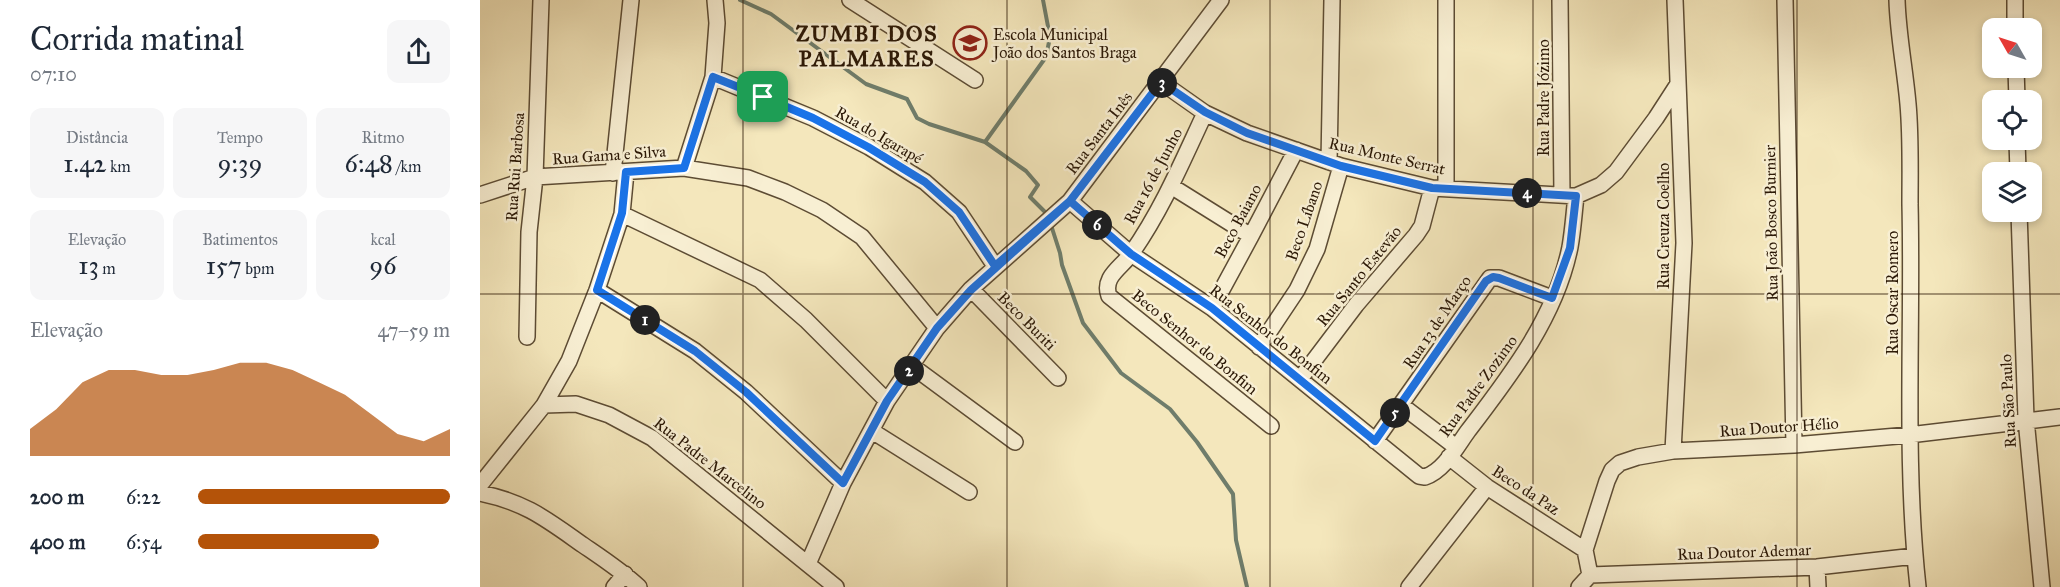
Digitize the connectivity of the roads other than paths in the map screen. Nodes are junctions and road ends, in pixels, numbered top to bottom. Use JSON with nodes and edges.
{"nodes":[{"id":1,"x":541,"y":0,"type":"edge"},
{"id":2,"x":631,"y":0,"type":"edge"},
{"id":3,"x":715,"y":0,"type":"edge"},
{"id":4,"x":850,"y":0,"type":"edge"},
{"id":5,"x":1221,"y":0,"type":"edge"},
{"id":6,"x":1332,"y":0,"type":"edge"},
{"id":7,"x":1446,"y":0,"type":"edge"},
{"id":8,"x":1560,"y":0,"type":"edge"},
{"id":9,"x":1675,"y":0,"type":"edge"},
{"id":10,"x":1785,"y":0,"type":"edge"},
{"id":11,"x":1897,"y":0,"type":"edge"},
{"id":12,"x":2015,"y":0,"type":"edge"},
{"id":13,"x":2015,"y":18,"type":"edge"},
{"id":14,"x":713,"y":77,"type":"junction"},
{"id":15,"x":975,"y":80,"type":"dead end"},
{"id":16,"x":1161,"y":82,"type":"junction"},
{"id":17,"x":1678,"y":84,"type":"junction"},
{"id":18,"x":1205,"y":112,"type":"junction"},
{"id":19,"x":1296,"y":150,"type":"junction"},
{"id":20,"x":1335,"y":164,"type":"junction"},
{"id":21,"x":684,"y":168,"type":"junction"},
{"id":22,"x":619,"y":173,"type":"junction"},
{"id":23,"x":534,"y":177,"type":"junction"},
{"id":24,"x":1171,"y":186,"type":"junction"},
{"id":25,"x":1439,"y":188,"type":"junction"},
{"id":26,"x":480,"y":195,"type":"edge"},
{"id":27,"x":1569,"y":196,"type":"junction"},
{"id":28,"x":1070,"y":201,"type":"junction"},
{"id":29,"x":622,"y":213,"type":"junction"},
{"id":30,"x":2019,"y":222,"type":"edge"},
{"id":31,"x":1251,"y":236,"type":"junction"},
{"id":32,"x":1131,"y":254,"type":"junction"},
{"id":33,"x":995,"y":266,"type":"junction"},
{"id":34,"x":597,"y":290,"type":"junction"},
{"id":35,"x":971,"y":290,"type":"junction"},
{"id":36,"x":1552,"y":298,"type":"junction"},
{"id":37,"x":1212,"y":308,"type":"junction"},
{"id":38,"x":937,"y":328,"type":"junction"},
{"id":39,"x":527,"y":337,"type":"dead end"},
{"id":40,"x":1259,"y":347,"type":"junction"},
{"id":41,"x":912,"y":366,"type":"junction"},
{"id":42,"x":1058,"y":378,"type":"dead end"},
{"id":43,"x":1300,"y":379,"type":"junction"},
{"id":44,"x":887,"y":401,"type":"junction"},
{"id":45,"x":544,"y":405,"type":"junction"},
{"id":46,"x":1401,"y":405,"type":"junction"},
{"id":47,"x":2060,"y":417,"type":"edge"},
{"id":48,"x":2026,"y":420,"type":"junction"},
{"id":49,"x":1271,"y":426,"type":"dead end"},
{"id":50,"x":872,"y":431,"type":"junction"},
{"id":51,"x":1909,"y":435,"type":"junction"},
{"id":52,"x":1375,"y":441,"type":"junction"},
{"id":53,"x":1015,"y":442,"type":"dead end"},
{"id":54,"x":1794,"y":445,"type":"junction"},
{"id":55,"x":1673,"y":451,"type":"junction"},
{"id":56,"x":1452,"y":452,"type":"junction"},
{"id":57,"x":1419,"y":476,"type":"joint"},
{"id":58,"x":843,"y":483,"type":"junction"},
{"id":59,"x":480,"y":485,"type":"edge"},
{"id":60,"x":1487,"y":487,"type":"junction"},
{"id":61,"x":969,"y":492,"type":"dead end"},
{"id":62,"x":480,"y":493,"type":"edge"},
{"id":63,"x":1586,"y":550,"type":"junction"},
{"id":64,"x":1915,"y":556,"type":"junction"},
{"id":65,"x":808,"y":564,"type":"junction"},
{"id":66,"x":1817,"y":567,"type":"junction"},
{"id":67,"x":625,"y":574,"type":"junction"},
{"id":68,"x":1590,"y":575,"type":"junction"},
{"id":69,"x":614,"y":587,"type":"edge"},
{"id":70,"x":639,"y":587,"type":"edge"},
{"id":71,"x":836,"y":587,"type":"edge"},
{"id":72,"x":1408,"y":587,"type":"edge"},
{"id":73,"x":1579,"y":587,"type":"edge"},
{"id":74,"x":1603,"y":587,"type":"edge"},
{"id":75,"x":1818,"y":587,"type":"edge"},
{"id":76,"x":1918,"y":587,"type":"edge"},
{"id":77,"x":2042,"y":587,"type":"edge"}],
"edges":[{"from":1,"to":23,"type":"street","name":"Rua Rui Barbosa"},
{"from":2,"to":22,"type":"street"},
{"from":3,"to":14,"type":"street"},
{"from":4,"to":15,"type":"street"},
{"from":5,"to":16,"type":"street","name":"Rua Santa Inês"},
{"from":6,"to":20,"type":"street","name":"Beco Líbano"},
{"from":7,"to":25,"type":"street","name":"Rua Santo Estevão"},
{"from":8,"to":27,"type":"street","name":"Rua Padre Józimo"},
{"from":9,"to":17,"type":"street","name":"Rua Creuza Coelho"},
{"from":10,"to":54,"type":"street","name":"Rua João Bosco Burnier"},
{"from":11,"to":51,"type":"street","name":"Rua Oscar Romero"},
{"from":12,"to":13,"type":"street"},
{"from":14,"to":21,"type":"street"},
{"from":14,"to":33,"type":"street","name":"Rua do Igarapé"},
{"from":16,"to":18,"type":"street","name":"Rua Monte Serrat"},
{"from":16,"to":28,"type":"street","name":"Rua Santa Inês"},
{"from":17,"to":27,"type":"street","name":"Rua Monte Serrat"},
{"from":17,"to":55,"type":"street","name":"Rua Creuza Coelho"},
{"from":18,"to":19,"type":"street","name":"Rua Monte Serrat"},
{"from":18,"to":24,"type":"street","name":"Rua 16 de Junho"},
{"from":19,"to":20,"type":"street","name":"Rua Monte Serrat"},
{"from":19,"to":31,"type":"street","name":"Beco Baiano"},
{"from":20,"to":25,"type":"street","name":"Rua Monte Serrat"},
{"from":20,"to":40,"type":"street","name":"Beco Líbano"},
{"from":21,"to":22,"type":"street","name":"Rua Gama e Silva"},
{"from":21,"to":38,"type":"street","name":"Rua Gama e Silva"},
{"from":22,"to":23,"type":"street","name":"Rua Gama e Silva"},
{"from":22,"to":29,"type":"street"},
{"from":23,"to":26,"type":"street","name":"Rua Gama e Silva"},
{"from":23,"to":39,"type":"street","name":"Rua Rui Barbosa"},
{"from":24,"to":31,"type":"street"},
{"from":24,"to":32,"type":"street","name":"Rua 16 de Junho"},
{"from":25,"to":27,"type":"street","name":"Rua Monte Serrat"},
{"from":25,"to":43,"type":"street","name":"Rua Santo Estevão"},
{"from":27,"to":36,"type":"street","name":"Rua Padre Zozimo"},
{"from":28,"to":32,"type":"street","name":"Rua Senhor do Bonfim"},
{"from":28,"to":33,"type":"street","name":"Rua Santa Inês"},
{"from":29,"to":34,"type":"street"},
{"from":29,"to":44,"type":"street"},
{"from":30,"to":48,"type":"street","name":"Rua São Paulo"},
{"from":31,"to":37,"type":"street","name":"Beco Baiano"},
{"from":32,"to":37,"type":"street","name":"Rua Senhor do Bonfim"},
{"from":32,"to":49,"type":"street","name":"Beco Senhor do Bonfim"},
{"from":33,"to":35,"type":"street","name":"Rua Santa Inês"},
{"from":34,"to":45,"type":"street"},
{"from":34,"to":58,"type":"street"},
{"from":35,"to":38,"type":"street","name":"Rua Santa Inês"},
{"from":35,"to":42,"type":"street","name":"Beco Buriti"},
{"from":36,"to":46,"type":"street","name":"Rua 13 de Março"},
{"from":36,"to":56,"type":"street","name":"Rua Padre Zozimo"},
{"from":37,"to":40,"type":"street","name":"Rua Senhor do Bonfim"},
{"from":38,"to":41,"type":"street","name":"Rua Santa Inês"},
{"from":40,"to":43,"type":"street","name":"Rua Senhor do Bonfim"},
{"from":41,"to":44,"type":"street","name":"Rua Santa Inês"},
{"from":41,"to":53,"type":"street"},
{"from":43,"to":52,"type":"street","name":"Rua Senhor do Bonfim"},
{"from":44,"to":50,"type":"street","name":"Rua Santa Inês"},
{"from":45,"to":59,"type":"street"},
{"from":45,"to":65,"type":"street","name":"Rua Padre Marcelino"},
{"from":46,"to":52,"type":"street","name":"Rua 13 de Março"},
{"from":46,"to":56,"type":"street","name":"Beco da Paz"},
{"from":47,"to":48,"type":"street","name":"Rua Doutor Hélio"},
{"from":48,"to":51,"type":"street","name":"Rua Doutor Hélio"},
{"from":48,"to":77,"type":"street","name":"Rua São Paulo"},
{"from":50,"to":58,"type":"street","name":"Rua Santa Inês"},
{"from":50,"to":61,"type":"street"},
{"from":51,"to":54,"type":"street","name":"Rua Doutor Hélio"},
{"from":51,"to":64,"type":"street","name":"Rua Oscar Romero"},
{"from":52,"to":57,"type":"street","name":"Rua Senhor do Bonfim"},
{"from":54,"to":55,"type":"street","name":"Rua Doutor Hélio"},
{"from":55,"to":63,"type":"street","name":"Rua Doutor Hélio"},
{"from":56,"to":57,"type":"street","name":"Rua Padre Zozimo"},
{"from":56,"to":60,"type":"street","name":"Beco da Paz"},
{"from":58,"to":65,"type":"street","name":"Rua Santa Inês"},
{"from":60,"to":63,"type":"street","name":"Beco da Paz"},
{"from":60,"to":72,"type":"street"},
{"from":62,"to":67,"type":"street"},
{"from":63,"to":68,"type":"street","name":"Rua Doutor Hélio"},
{"from":64,"to":66,"type":"street","name":"Rua Doutor Ademar"},
{"from":64,"to":76,"type":"street","name":"Rua Oscar Romero"},
{"from":65,"to":71,"type":"street","name":"Rua Padre Marcelino"},
{"from":66,"to":68,"type":"street","name":"Rua Doutor Ademar"},
{"from":66,"to":75,"type":"street"},
{"from":67,"to":69,"type":"street"},
{"from":67,"to":70,"type":"street"},
{"from":68,"to":73,"type":"street"},
{"from":68,"to":74,"type":"street"}]}
